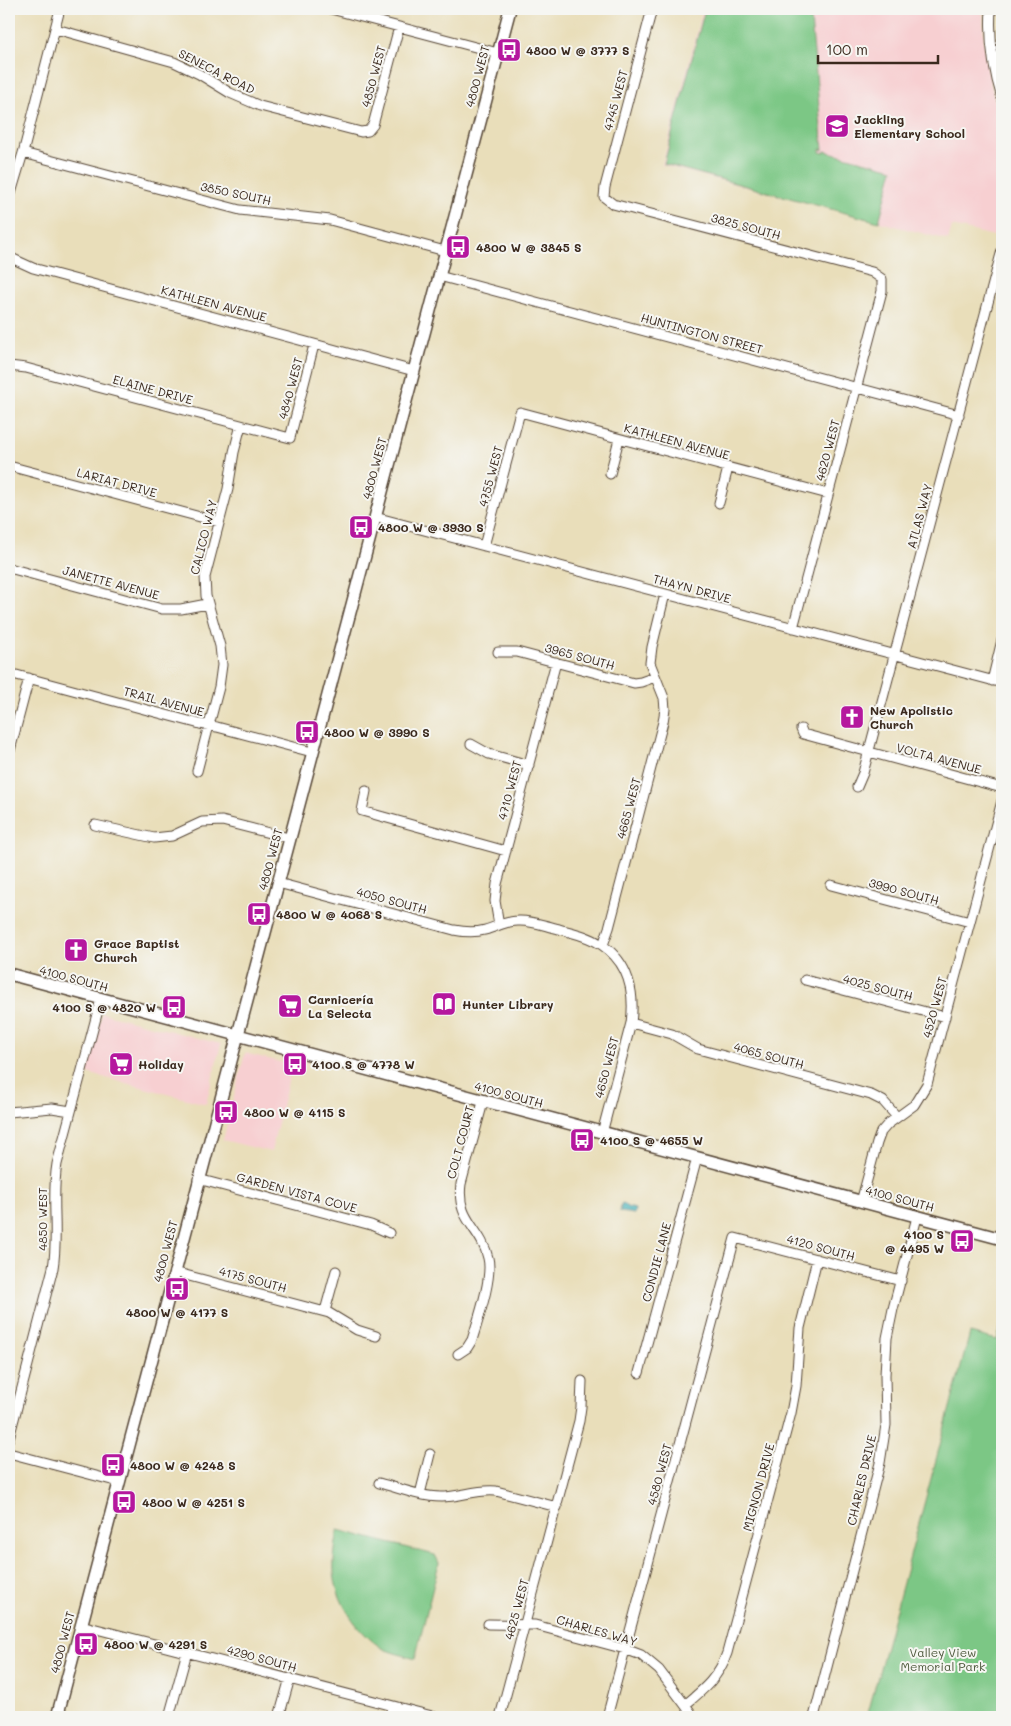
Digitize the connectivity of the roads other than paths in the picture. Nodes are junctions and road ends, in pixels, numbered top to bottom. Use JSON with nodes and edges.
{"nodes":[{"id":1,"x":60,"y":9,"type":"edge"},
{"id":2,"x":331,"y":9,"type":"edge"},
{"id":3,"x":510,"y":9,"type":"edge"},
{"id":4,"x":652,"y":9,"type":"edge"},
{"id":5,"x":990,"y":9,"type":"edge"},
{"id":6,"x":399,"y":27,"type":"junction"},
{"id":7,"x":56,"y":29,"type":"junction"},
{"id":8,"x":498,"y":53,"type":"junction"},
{"id":9,"x":1002,"y":98,"type":"edge"},
{"id":10,"x":368,"y":130,"type":"joint"},
{"id":11,"x":23,"y":153,"type":"junction"},
{"id":12,"x":604,"y":197,"type":"joint"},
{"id":13,"x":9,"y":200,"type":"edge"},
{"id":14,"x":1002,"y":250,"type":"edge"},
{"id":15,"x":445,"y":251,"type":"junction"},
{"id":16,"x":9,"y":257,"type":"edge"},
{"id":17,"x":439,"y":276,"type":"junction"},
{"id":18,"x":882,"y":279,"type":"joint"},
{"id":19,"x":314,"y":345,"type":"junction"},
{"id":20,"x":9,"y":366,"type":"edge"},
{"id":21,"x":414,"y":371,"type":"junction"},
{"id":22,"x":856,"y":388,"type":"junction"},
{"id":23,"x":520,"y":412,"type":"joint"},
{"id":24,"x":960,"y":415,"type":"junction"},
{"id":25,"x":241,"y":425,"type":"junction"},
{"id":26,"x":290,"y":438,"type":"joint"},
{"id":27,"x":619,"y":438,"type":"junction"},
{"id":28,"x":9,"y":466,"type":"edge"},
{"id":29,"x":728,"y":468,"type":"junction"},
{"id":30,"x":610,"y":474,"type":"dead end"},
{"id":31,"x":828,"y":494,"type":"junction"},
{"id":32,"x":719,"y":503,"type":"dead end"},
{"id":33,"x":375,"y":517,"type":"junction"},
{"id":34,"x":219,"y":522,"type":"junction"},
{"id":35,"x":484,"y":546,"type":"junction"},
{"id":36,"x":9,"y":568,"type":"edge"},
{"id":37,"x":665,"y":594,"type":"junction"},
{"id":38,"x":207,"y":604,"type":"junction"},
{"id":39,"x":793,"y":628,"type":"junction"},
{"id":40,"x":1002,"y":640,"type":"edge"},
{"id":41,"x":498,"y":652,"type":"dead end"},
{"id":42,"x":895,"y":655,"type":"junction"},
{"id":43,"x":556,"y":662,"type":"junction"},
{"id":44,"x":9,"y":673,"type":"edge"},
{"id":45,"x":655,"y":677,"type":"junction"},
{"id":46,"x":29,"y":678,"type":"junction"},
{"id":47,"x":992,"y":681,"type":"junction"},
{"id":48,"x":1002,"y":683,"type":"edge"},
{"id":49,"x":209,"y":726,"type":"junction"},
{"id":50,"x":801,"y":729,"type":"dead end"},
{"id":51,"x":471,"y":744,"type":"dead end"},
{"id":52,"x":312,"y":752,"type":"junction"},
{"id":53,"x":869,"y":752,"type":"junction"},
{"id":54,"x":9,"y":754,"type":"edge"},
{"id":55,"x":529,"y":765,"type":"junction"},
{"id":56,"x":197,"y":771,"type":"dead end"},
{"id":57,"x":856,"y":788,"type":"dead end"},
{"id":58,"x":1002,"y":788,"type":"edge"},
{"id":59,"x":366,"y":791,"type":"dead end"},
{"id":60,"x":1002,"y":801,"type":"edge"},
{"id":61,"x":95,"y":825,"type":"dead end"},
{"id":62,"x":290,"y":838,"type":"junction"},
{"id":63,"x":506,"y":850,"type":"junction"},
{"id":64,"x":278,"y":883,"type":"junction"},
{"id":65,"x":831,"y":885,"type":"dead end"},
{"id":66,"x":970,"y":922,"type":"junction"},
{"id":67,"x":499,"y":925,"type":"junction"},
{"id":68,"x":603,"y":945,"type":"junction"},
{"id":69,"x":9,"y":974,"type":"edge"},
{"id":70,"x":805,"y":980,"type":"dead end"},
{"id":71,"x":101,"y":999,"type":"junction"},
{"id":72,"x":944,"y":1017,"type":"junction"},
{"id":73,"x":631,"y":1023,"type":"junction"},
{"id":74,"x":237,"y":1036,"type":"junction"},
{"id":75,"x":483,"y":1102,"type":"junction"},
{"id":76,"x":71,"y":1111,"type":"junction"},
{"id":77,"x":9,"y":1112,"type":"edge"},
{"id":78,"x":896,"y":1117,"type":"junction"},
{"id":79,"x":602,"y":1133,"type":"junction"},
{"id":80,"x":697,"y":1158,"type":"junction"},
{"id":81,"x":198,"y":1179,"type":"junction"},
{"id":82,"x":861,"y":1202,"type":"junction"},
{"id":83,"x":918,"y":1217,"type":"junction"},
{"id":84,"x":389,"y":1232,"type":"dead end"},
{"id":85,"x":735,"y":1238,"type":"joint"},
{"id":86,"x":1002,"y":1239,"type":"edge"},
{"id":87,"x":817,"y":1259,"type":"junction"},
{"id":88,"x":336,"y":1270,"type":"dead end"},
{"id":89,"x":174,"y":1272,"type":"junction"},
{"id":90,"x":900,"y":1281,"type":"junction"},
{"id":91,"x":325,"y":1311,"type":"junction"},
{"id":92,"x":376,"y":1336,"type":"dead end"},
{"id":93,"x":458,"y":1354,"type":"dead end"},
{"id":94,"x":638,"y":1373,"type":"dead end"},
{"id":95,"x":582,"y":1380,"type":"dead end"},
{"id":96,"x":9,"y":1438,"type":"edge"},
{"id":97,"x":9,"y":1452,"type":"edge"},
{"id":98,"x":430,"y":1454,"type":"dead end"},
{"id":99,"x":119,"y":1482,"type":"junction"},
{"id":100,"x":379,"y":1483,"type":"dead end"},
{"id":101,"x":420,"y":1494,"type":"junction"},
{"id":102,"x":557,"y":1507,"type":"junction"},
{"id":103,"x":525,"y":1623,"type":"junction"},
{"id":104,"x":488,"y":1624,"type":"dead end"},
{"id":105,"x":81,"y":1625,"type":"junction"},
{"id":106,"x":625,"y":1649,"type":"junction"},
{"id":107,"x":187,"y":1652,"type":"junction"},
{"id":108,"x":290,"y":1678,"type":"junction"},
{"id":109,"x":685,"y":1705,"type":"junction"},
{"id":110,"x":392,"y":1706,"type":"junction"},
{"id":111,"x":57,"y":1717,"type":"edge"},
{"id":112,"x":169,"y":1717,"type":"edge"},
{"id":113,"x":279,"y":1717,"type":"edge"},
{"id":114,"x":390,"y":1717,"type":"edge"},
{"id":115,"x":436,"y":1717,"type":"edge"},
{"id":116,"x":500,"y":1717,"type":"edge"},
{"id":117,"x":607,"y":1717,"type":"edge"},
{"id":118,"x":694,"y":1717,"type":"edge"},
{"id":119,"x":814,"y":1717,"type":"edge"}],
"edges":[{"from":1,"to":7,"type":"street"},
{"from":2,"to":6,"type":"street"},
{"from":3,"to":8,"type":"main road","name":"4800 WEST"},
{"from":4,"to":12,"type":"street","name":"4745 WEST"},
{"from":5,"to":9,"type":"street"},
{"from":6,"to":8,"type":"street"},
{"from":6,"to":10,"type":"street","name":"4850 WEST"},
{"from":7,"to":10,"type":"street","name":"SENECA ROAD"},
{"from":7,"to":11,"type":"street"},
{"from":8,"to":15,"type":"main road","name":"4800 WEST"},
{"from":11,"to":13,"type":"street"},
{"from":11,"to":15,"type":"street","name":"3850 SOUTH"},
{"from":12,"to":18,"type":"street","name":"3825 SOUTH"},
{"from":14,"to":24,"type":"street","name":"ATLAS WAY"},
{"from":15,"to":17,"type":"main road","name":"4800 WEST"},
{"from":16,"to":19,"type":"street","name":"KATHLEEN AVENUE"},
{"from":17,"to":21,"type":"main road","name":"4800 WEST"},
{"from":17,"to":22,"type":"street","name":"HUNTINGTON STREET"},
{"from":18,"to":22,"type":"street","name":"4620 WEST"},
{"from":19,"to":21,"type":"street","name":"KATHLEEN AVENUE"},
{"from":19,"to":26,"type":"street","name":"4840 WEST"},
{"from":20,"to":25,"type":"street","name":"ELAINE DRIVE"},
{"from":21,"to":33,"type":"main road","name":"4800 WEST"},
{"from":22,"to":24,"type":"street","name":"HUNTINGTON STREET"},
{"from":22,"to":31,"type":"street","name":"4620 WEST"},
{"from":23,"to":27,"type":"street","name":"KATHLEEN AVENUE"},
{"from":23,"to":35,"type":"street","name":"4755 WEST"},
{"from":24,"to":42,"type":"street","name":"ATLAS WAY"},
{"from":25,"to":26,"type":"street","name":"ELAINE DRIVE"},
{"from":25,"to":34,"type":"street","name":"CALICO WAY"},
{"from":27,"to":29,"type":"street","name":"KATHLEEN AVENUE"},
{"from":27,"to":30,"type":"street"},
{"from":28,"to":34,"type":"street","name":"LARIAT DRIVE"},
{"from":29,"to":31,"type":"street","name":"KATHLEEN AVENUE"},
{"from":29,"to":32,"type":"street"},
{"from":31,"to":39,"type":"street","name":"4620 WEST"},
{"from":33,"to":35,"type":"street","name":"THAYN DRIVE"},
{"from":33,"to":52,"type":"main road","name":"4800 WEST"},
{"from":34,"to":38,"type":"street","name":"CALICO WAY"},
{"from":35,"to":37,"type":"street","name":"THAYN DRIVE"},
{"from":36,"to":38,"type":"street","name":"JANETTE AVENUE"},
{"from":37,"to":39,"type":"street","name":"THAYN DRIVE"},
{"from":37,"to":45,"type":"street","name":"4665 WEST"},
{"from":38,"to":49,"type":"street","name":"CALICO WAY"},
{"from":39,"to":42,"type":"street","name":"THAYN DRIVE"},
{"from":40,"to":47,"type":"street"},
{"from":41,"to":43,"type":"street","name":"3965 SOUTH"},
{"from":42,"to":47,"type":"street","name":"THAYN DRIVE"},
{"from":42,"to":53,"type":"street","name":"ATLAS WAY"},
{"from":43,"to":45,"type":"street","name":"3965 SOUTH"},
{"from":43,"to":55,"type":"street","name":"4710 WEST"},
{"from":44,"to":46,"type":"street","name":"TRAIL AVENUE"},
{"from":45,"to":68,"type":"street","name":"4665 WEST"},
{"from":46,"to":49,"type":"street","name":"TRAIL AVENUE"},
{"from":46,"to":54,"type":"street"},
{"from":47,"to":48,"type":"street","name":"THAYN DRIVE"},
{"from":49,"to":52,"type":"street","name":"TRAIL AVENUE"},
{"from":49,"to":56,"type":"street","name":"CALICO WAY"},
{"from":50,"to":53,"type":"street","name":"VOLTA AVENUE"},
{"from":51,"to":55,"type":"street"},
{"from":52,"to":62,"type":"main road","name":"4800 WEST"},
{"from":53,"to":57,"type":"street","name":"ATLAS WAY"},
{"from":53,"to":58,"type":"street","name":"VOLTA AVENUE"},
{"from":55,"to":63,"type":"street","name":"4710 WEST"},
{"from":59,"to":63,"type":"street"},
{"from":60,"to":66,"type":"street","name":"4520 WEST"},
{"from":61,"to":62,"type":"street"},
{"from":62,"to":64,"type":"main road","name":"4800 WEST"},
{"from":63,"to":67,"type":"street","name":"4710 WEST"},
{"from":64,"to":67,"type":"street","name":"4050 SOUTH"},
{"from":64,"to":74,"type":"main road","name":"4800 WEST"},
{"from":65,"to":66,"type":"street","name":"3990 SOUTH"},
{"from":66,"to":72,"type":"street","name":"4520 WEST"},
{"from":67,"to":68,"type":"street","name":"4050 SOUTH"},
{"from":68,"to":73,"type":"street","name":"4650 WEST"},
{"from":69,"to":71,"type":"main road","name":"4100 SOUTH"},
{"from":70,"to":72,"type":"street","name":"4025 SOUTH"},
{"from":71,"to":74,"type":"main road","name":"4100 SOUTH"},
{"from":71,"to":76,"type":"street","name":"4850 WEST"},
{"from":72,"to":78,"type":"street","name":"4520 WEST"},
{"from":73,"to":78,"type":"street","name":"4065 SOUTH"},
{"from":73,"to":79,"type":"street","name":"4650 WEST"},
{"from":74,"to":75,"type":"main road","name":"4100 SOUTH"},
{"from":74,"to":81,"type":"main road","name":"4800 WEST"},
{"from":75,"to":79,"type":"main road","name":"4100 SOUTH"},
{"from":75,"to":93,"type":"street","name":"COLT COURT"},
{"from":76,"to":77,"type":"street"},
{"from":76,"to":96,"type":"street","name":"4850 WEST"},
{"from":78,"to":82,"type":"street","name":"4520 WEST"},
{"from":79,"to":80,"type":"main road","name":"4100 SOUTH"},
{"from":80,"to":82,"type":"main road","name":"4100 SOUTH"},
{"from":80,"to":94,"type":"street","name":"CONDIE LANE"},
{"from":81,"to":84,"type":"street","name":"GARDEN VISTA COVE"},
{"from":81,"to":89,"type":"main road","name":"4800 WEST"},
{"from":82,"to":83,"type":"main road","name":"4100 SOUTH"},
{"from":83,"to":86,"type":"main road","name":"4100 SOUTH"},
{"from":83,"to":90,"type":"street","name":"CHARLES DRIVE"},
{"from":85,"to":87,"type":"street","name":"4120 SOUTH"},
{"from":85,"to":106,"type":"street","name":"4580 WEST"},
{"from":87,"to":90,"type":"street","name":"4120 SOUTH"},
{"from":87,"to":109,"type":"street","name":"MIGNON DRIVE"},
{"from":88,"to":91,"type":"street"},
{"from":89,"to":91,"type":"street","name":"4175 SOUTH"},
{"from":89,"to":99,"type":"main road","name":"4800 WEST"},
{"from":90,"to":119,"type":"street","name":"CHARLES DRIVE"},
{"from":91,"to":92,"type":"street","name":"4175 SOUTH"},
{"from":95,"to":102,"type":"street","name":"4625 WEST"},
{"from":97,"to":99,"type":"street"},
{"from":98,"to":101,"type":"street"},
{"from":99,"to":105,"type":"main road","name":"4800 WEST"},
{"from":100,"to":101,"type":"street"},
{"from":101,"to":102,"type":"street"},
{"from":102,"to":103,"type":"street","name":"4625 WEST"},
{"from":103,"to":104,"type":"street","name":"CHARLES WAY"},
{"from":103,"to":106,"type":"street","name":"CHARLES WAY"},
{"from":103,"to":116,"type":"street","name":"4625 WEST"},
{"from":105,"to":107,"type":"street","name":"4290 SOUTH"},
{"from":105,"to":111,"type":"main road","name":"4800 WEST"},
{"from":106,"to":109,"type":"street","name":"CHARLES WAY"},
{"from":106,"to":117,"type":"street","name":"4580 WEST"},
{"from":107,"to":108,"type":"street","name":"4290 SOUTH"},
{"from":107,"to":112,"type":"street"},
{"from":108,"to":110,"type":"street","name":"4290 SOUTH"},
{"from":108,"to":113,"type":"street"},
{"from":109,"to":118,"type":"street","name":"CHARLES WAY"},
{"from":110,"to":114,"type":"street"},
{"from":110,"to":115,"type":"street","name":"4290 SOUTH"}]}
